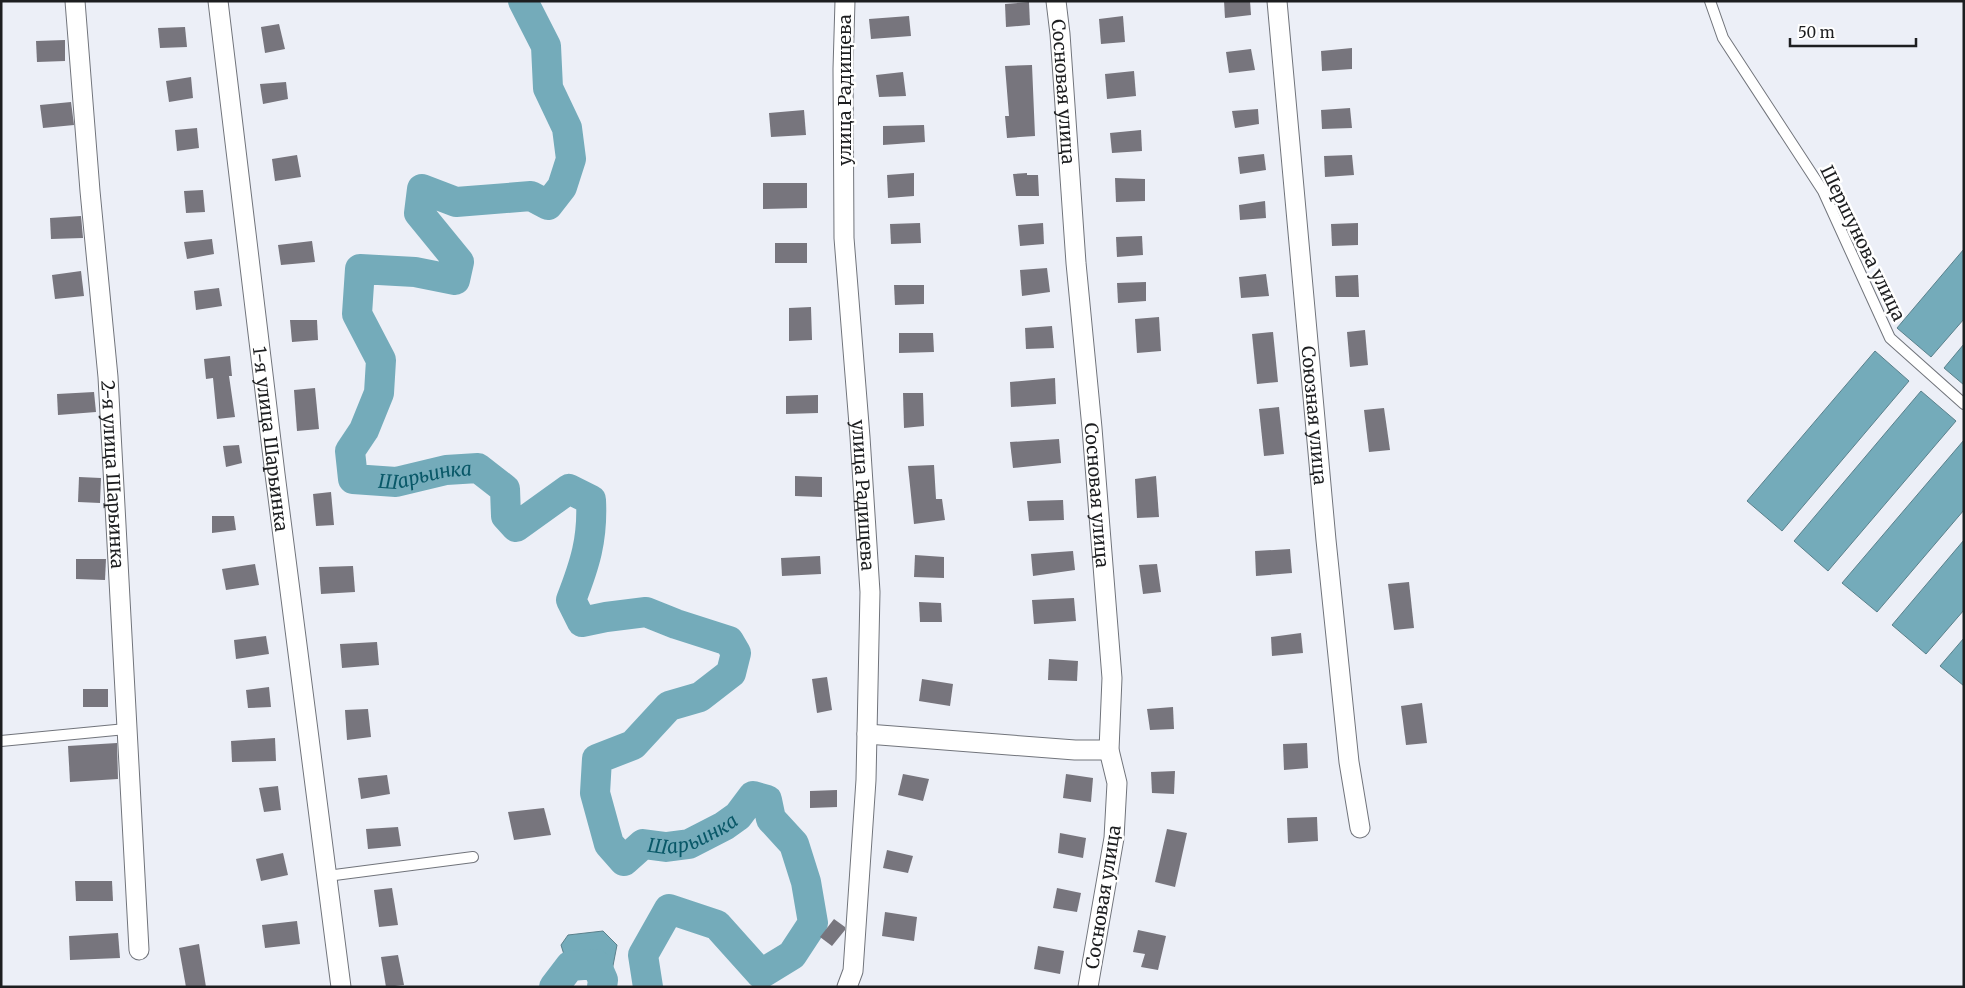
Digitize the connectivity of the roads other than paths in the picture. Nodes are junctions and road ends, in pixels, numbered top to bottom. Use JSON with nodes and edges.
{"nodes":[{"id":1,"x":75,"y":1,"type":"edge"},
{"id":2,"x":218,"y":1,"type":"edge"},
{"id":3,"x":845,"y":1,"type":"edge"},
{"id":4,"x":1056,"y":1,"type":"edge"},
{"id":5,"x":1277,"y":1,"type":"edge"},
{"id":6,"x":1710,"y":1,"type":"edge"},
{"id":7,"x":1964,"y":404,"type":"edge"},
{"id":8,"x":126,"y":729,"type":"junction"},
{"id":9,"x":867,"y":734,"type":"junction"},
{"id":10,"x":1,"y":741,"type":"edge"},
{"id":11,"x":1109,"y":750,"type":"junction"},
{"id":12,"x":1360,"y":828,"type":"dead end"},
{"id":13,"x":473,"y":857,"type":"dead end"},
{"id":14,"x":327,"y":876,"type":"junction"},
{"id":15,"x":139,"y":950,"type":"dead end"},
{"id":16,"x":341,"y":987,"type":"edge"},
{"id":17,"x":847,"y":987,"type":"edge"},
{"id":18,"x":1088,"y":987,"type":"edge"}],
"edges":[{"from":1,"to":8,"type":"street","name":"2-я улица Шарьинка"},
{"from":2,"to":14,"type":"street","name":"1-я улица Шарьинка"},
{"from":3,"to":9,"type":"street","name":"улица Радищева"},
{"from":4,"to":11,"type":"street","name":"Сосновая улица"},
{"from":5,"to":12,"type":"street","name":"Союзная улица"},
{"from":6,"to":7,"type":"lane","name":"Шершунова улица"},
{"from":8,"to":10,"type":"lane"},
{"from":8,"to":15,"type":"street","name":"2-я улица Шарьинка"},
{"from":9,"to":11,"type":"street"},
{"from":9,"to":17,"type":"street","name":"улица Радищева"},
{"from":11,"to":18,"type":"street","name":"Сосновая улица"},
{"from":13,"to":14,"type":"lane"},
{"from":14,"to":16,"type":"street","name":"1-я улица Шарьинка"}]}
